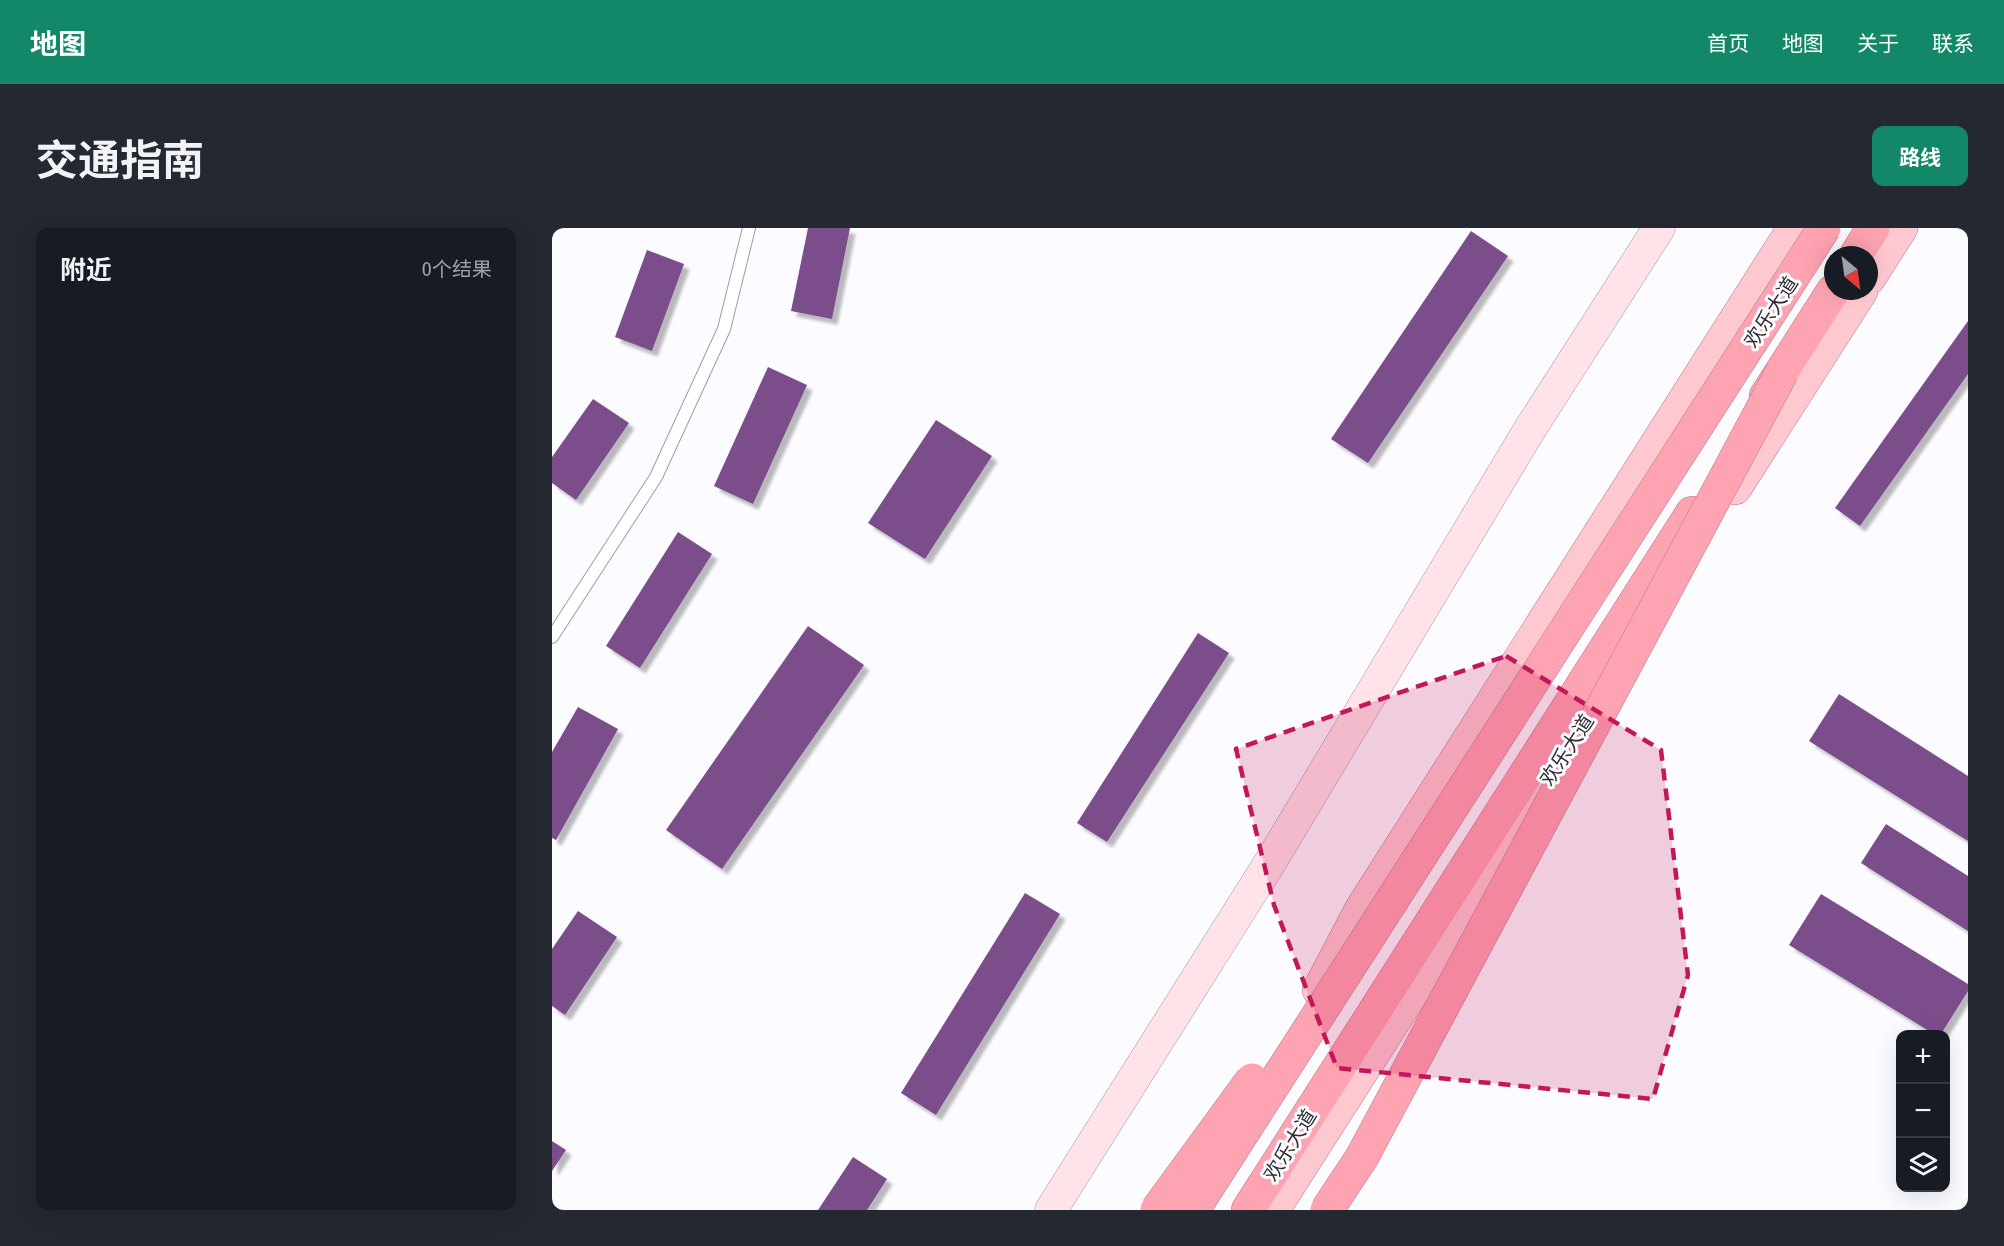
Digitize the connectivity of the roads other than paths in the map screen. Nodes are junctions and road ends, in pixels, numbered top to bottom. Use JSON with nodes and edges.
{"nodes":[{"id":1,"x":749,"y":228,"type":"edge"},
{"id":2,"x":1659,"y":228,"type":"edge"},
{"id":3,"x":1794,"y":228,"type":"edge"},
{"id":4,"x":1824,"y":228,"type":"edge"},
{"id":5,"x":1873,"y":228,"type":"edge"},
{"id":6,"x":1901,"y":228,"type":"edge"},
{"id":7,"x":1862,"y":246,"type":"edge"},
{"id":8,"x":1878,"y":264,"type":"edge"},
{"id":9,"x":1827,"y":300,"type":"edge"},
{"id":10,"x":1855,"y":300,"type":"edge"},
{"id":11,"x":1782,"y":372,"type":"junction"},
{"id":12,"x":552,"y":637,"type":"edge"},
{"id":13,"x":1460,"y":795,"type":"junction"},
{"id":14,"x":1051,"y":1210,"type":"edge"},
{"id":15,"x":1157,"y":1210,"type":"edge"},
{"id":16,"x":1193,"y":1210,"type":"edge"},
{"id":17,"x":1203,"y":1210,"type":"edge"},
{"id":18,"x":1248,"y":1210,"type":"edge"},
{"id":19,"x":1273,"y":1210,"type":"edge"},
{"id":20,"x":1327,"y":1210,"type":"edge"}],
"edges":[{"from":1,"to":12,"type":"lane"},
{"from":2,"to":14,"type":"main road"},
{"from":3,"to":17,"type":"main road","name":"欢乐大道"},
{"from":4,"to":13,"type":"highway","name":"欢乐大道","bridge":true},
{"from":5,"to":7,"type":"highway"},
{"from":6,"to":8,"type":"main road"},
{"from":9,"to":11,"type":"highway","name":"欢乐大道"},
{"from":10,"to":19,"type":"main road","name":"欢乐大道"},
{"from":11,"to":18,"type":"highway","name":"欢乐大道","bridge":true},
{"from":11,"to":20,"type":"highway","bridge":true},
{"from":13,"to":15,"type":"highway","bridge":true},
{"from":13,"to":16,"type":"highway","name":"欢乐大道","bridge":true}]}
